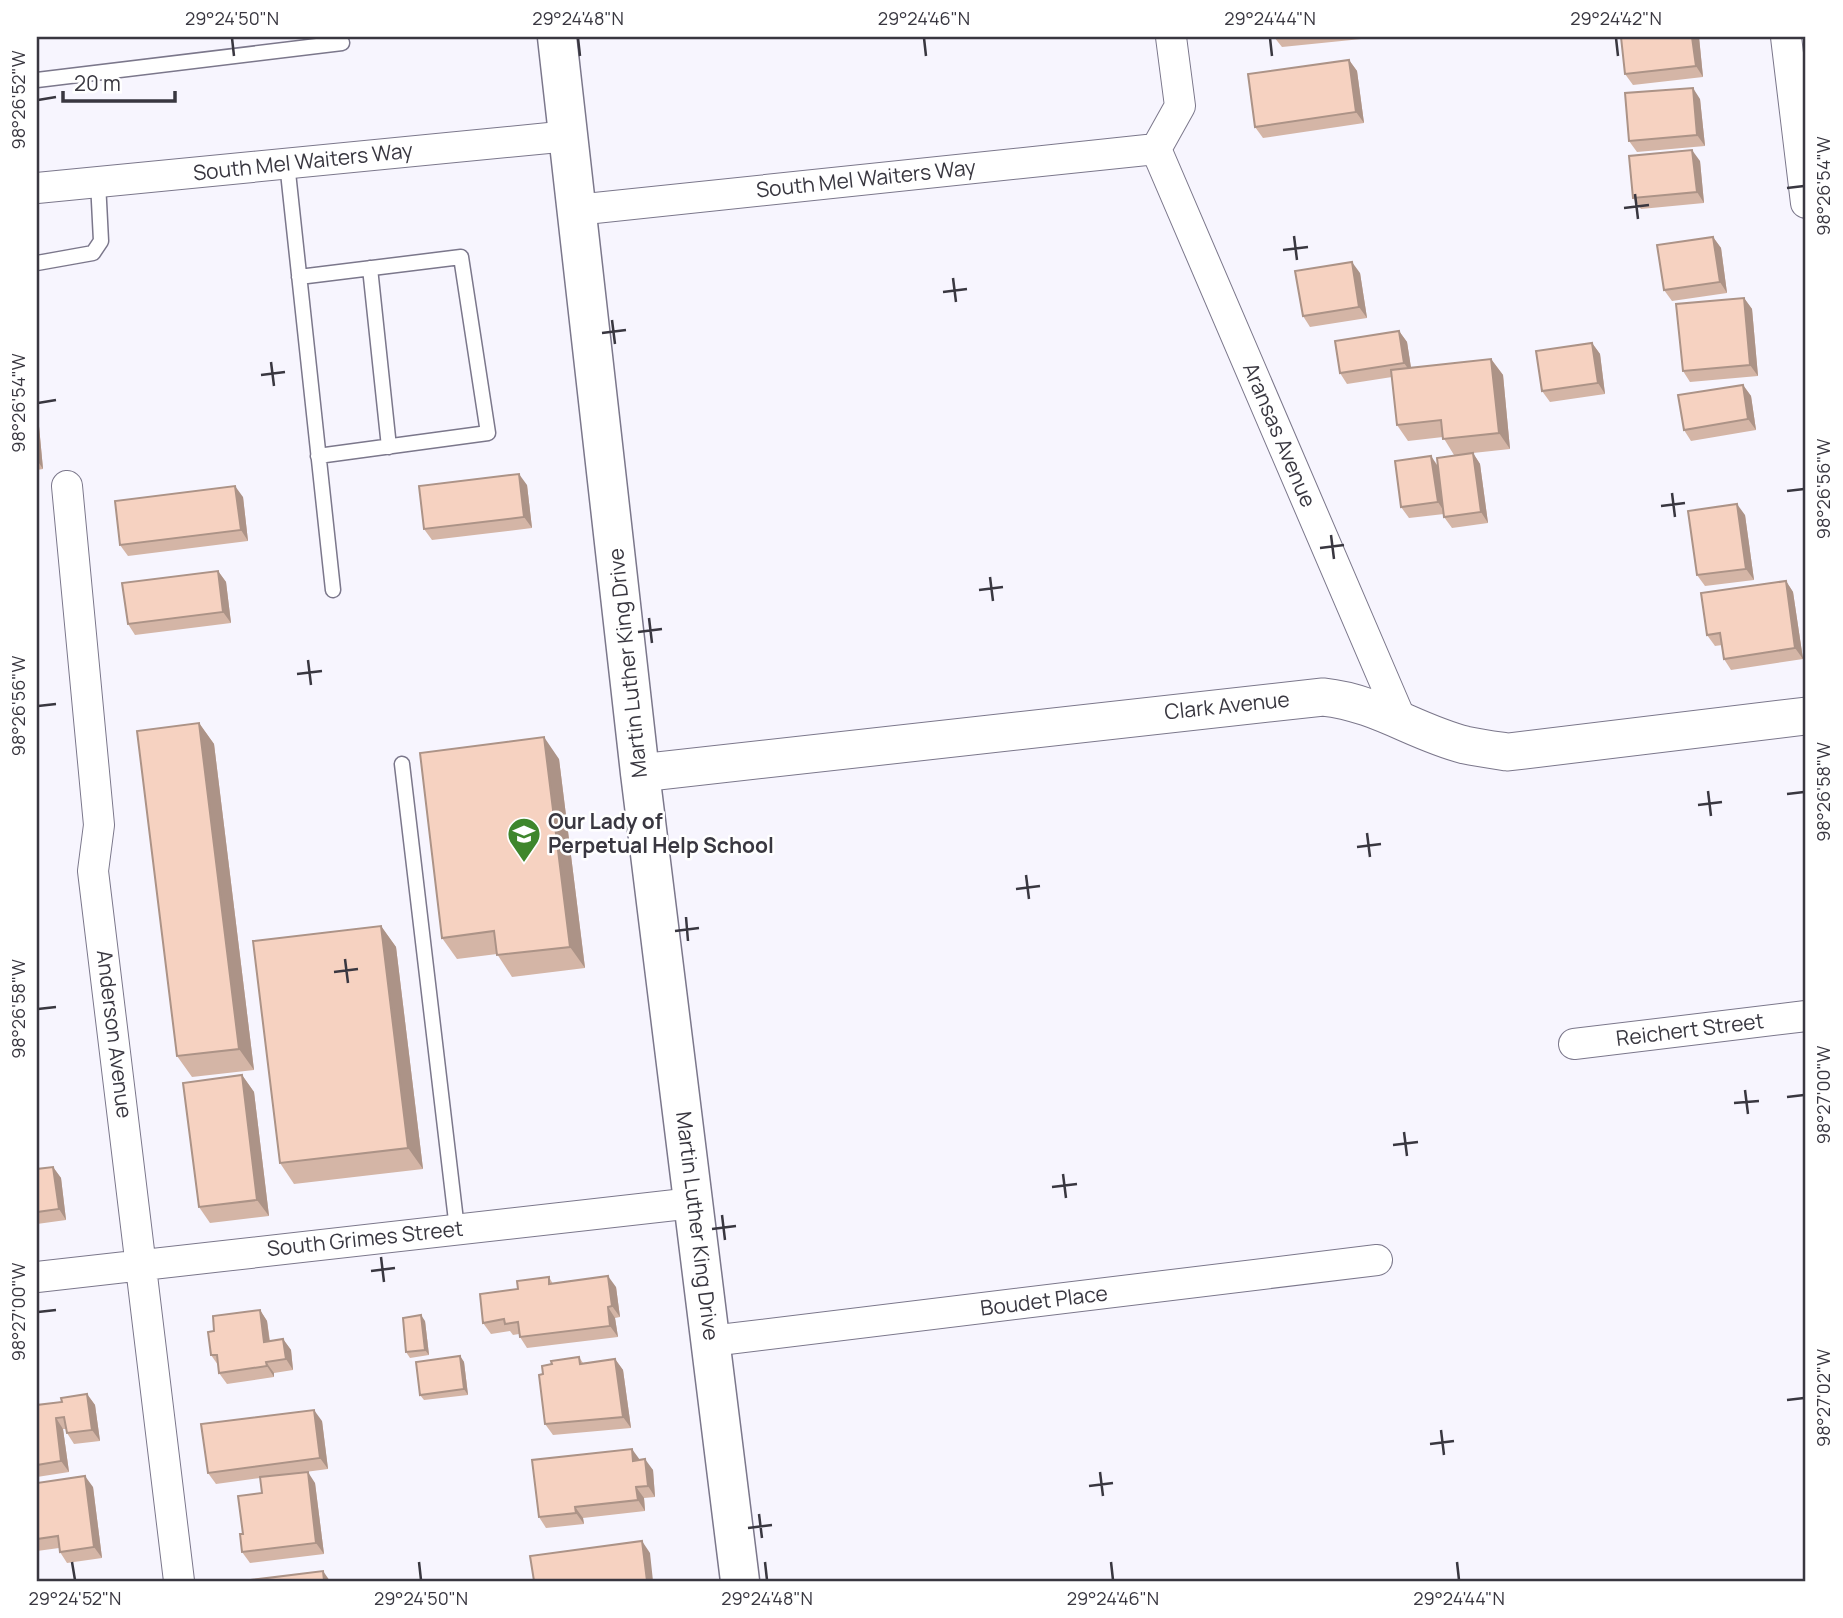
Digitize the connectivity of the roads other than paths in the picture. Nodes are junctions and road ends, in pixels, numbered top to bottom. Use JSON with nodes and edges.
{"nodes":[{"id":1,"x":557,"y":37,"type":"edge"},
{"id":2,"x":1171,"y":37,"type":"edge"},
{"id":3,"x":1786,"y":37,"type":"edge"},
{"id":4,"x":342,"y":43,"type":"dead end"},
{"id":5,"x":37,"y":80,"type":"edge"},
{"id":6,"x":569,"y":135,"type":"junction"},
{"id":7,"x":1157,"y":149,"type":"junction"},
{"id":8,"x":287,"y":163,"type":"junction"},
{"id":9,"x":98,"y":182,"type":"junction"},
{"id":10,"x":37,"y":188,"type":"edge"},
{"id":11,"x":1806,"y":203,"type":"edge"},
{"id":12,"x":576,"y":210,"type":"junction"},
{"id":13,"x":37,"y":263,"type":"edge"},
{"id":14,"x":370,"y":268,"type":"junction"},
{"id":15,"x":299,"y":277,"type":"junction"},
{"id":16,"x":389,"y":447,"type":"junction"},
{"id":17,"x":318,"y":456,"type":"junction"},
{"id":18,"x":67,"y":486,"type":"dead end"},
{"id":19,"x":333,"y":590,"type":"dead end"},
{"id":20,"x":1806,"y":716,"type":"edge"},
{"id":21,"x":1401,"y":720,"type":"junction"},
{"id":22,"x":402,"y":764,"type":"dead end"},
{"id":23,"x":640,"y":773,"type":"junction"},
{"id":24,"x":1806,"y":1016,"type":"edge"},
{"id":25,"x":1574,"y":1044,"type":"dead end"},
{"id":26,"x":693,"y":1203,"type":"junction"},
{"id":27,"x":457,"y":1229,"type":"junction"},
{"id":28,"x":1377,"y":1260,"type":"dead end"},
{"id":29,"x":142,"y":1262,"type":"junction"},
{"id":30,"x":37,"y":1277,"type":"edge"},
{"id":31,"x":711,"y":1341,"type":"junction"},
{"id":32,"x":179,"y":1581,"type":"edge"},
{"id":33,"x":740,"y":1581,"type":"edge"}],
"edges":[{"from":1,"to":6,"type":"main road","name":"Martin Luther King Drive"},
{"from":2,"to":7,"type":"street"},
{"from":3,"to":11,"type":"street"},
{"from":4,"to":5,"type":"lane"},
{"from":6,"to":8,"type":"street","name":"South Mel Waiters Way"},
{"from":6,"to":12,"type":"main road","name":"Martin Luther King Drive"},
{"from":7,"to":12,"type":"street","name":"South Mel Waiters Way"},
{"from":7,"to":21,"type":"street","name":"Aransas Avenue"},
{"from":8,"to":9,"type":"street","name":"South Mel Waiters Way"},
{"from":8,"to":15,"type":"lane"},
{"from":9,"to":10,"type":"street","name":"South Mel Waiters Way"},
{"from":9,"to":13,"type":"lane"},
{"from":12,"to":23,"type":"main road","name":"Martin Luther King Drive"},
{"from":14,"to":15,"type":"lane"},
{"from":14,"to":16,"type":"lane"},
{"from":14,"to":16,"type":"lane"},
{"from":15,"to":17,"type":"lane"},
{"from":16,"to":17,"type":"lane"},
{"from":17,"to":19,"type":"lane"},
{"from":18,"to":29,"type":"street","name":"Anderson Avenue"},
{"from":20,"to":21,"type":"street","name":"Clark Avenue"},
{"from":21,"to":23,"type":"street","name":"Clark Avenue"},
{"from":22,"to":27,"type":"lane"},
{"from":23,"to":26,"type":"main road","name":"Martin Luther King Drive"},
{"from":24,"to":25,"type":"street","name":"Reichert Street"},
{"from":26,"to":27,"type":"street","name":"South Grimes Street"},
{"from":26,"to":31,"type":"main road","name":"Martin Luther King Drive"},
{"from":27,"to":29,"type":"street","name":"South Grimes Street"},
{"from":28,"to":31,"type":"street","name":"Boudet Place"},
{"from":29,"to":30,"type":"street","name":"South Grimes Street"},
{"from":29,"to":32,"type":"street","name":"Anderson Avenue"},
{"from":31,"to":33,"type":"main road","name":"Martin Luther King Drive"}]}
